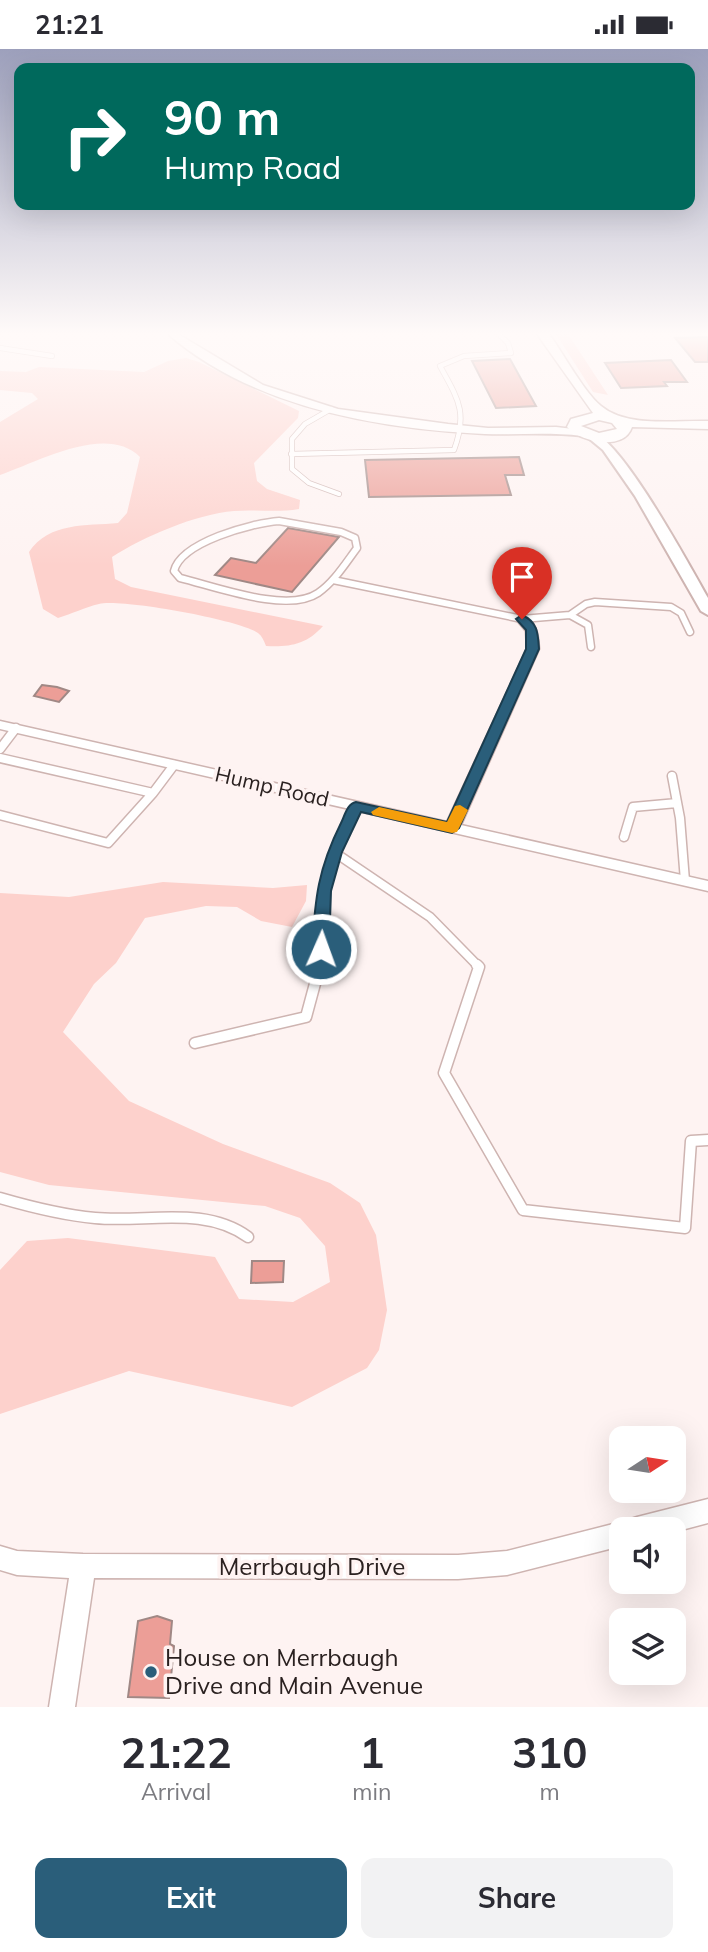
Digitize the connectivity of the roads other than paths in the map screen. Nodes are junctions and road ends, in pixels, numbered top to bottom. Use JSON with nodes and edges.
{"nodes":[{"id":1,"x":326,"y":411,"type":"edge"},
{"id":2,"x":344,"y":411,"type":"edge"},
{"id":3,"x":461,"y":411,"type":"edge"},
{"id":4,"x":585,"y":411,"type":"edge"},
{"id":5,"x":599,"y":411,"type":"edge"},
{"id":6,"x":617,"y":426,"type":"junction"},
{"id":7,"x":708,"y":427,"type":"edge"},
{"id":8,"x":463,"y":428,"type":"junction"},
{"id":9,"x":583,"y":428,"type":"junction"},
{"id":10,"x":292,"y":454,"type":"junction"},
{"id":11,"x":339,"y":494,"type":"dead end"},
{"id":12,"x":643,"y":499,"type":"junction"},
{"id":13,"x":333,"y":580,"type":"junction"},
{"id":14,"x":708,"y":611,"type":"edge"},
{"id":15,"x":570,"y":615,"type":"junction"},
{"id":16,"x":522,"y":619,"type":"junction"},
{"id":17,"x":690,"y":632,"type":"dead end"},
{"id":18,"x":591,"y":647,"type":"dead end"},
{"id":19,"x":0,"y":725,"type":"edge"},
{"id":20,"x":16,"y":728,"type":"junction"},
{"id":21,"x":0,"y":750,"type":"edge"},
{"id":22,"x":0,"y":758,"type":"edge"},
{"id":23,"x":174,"y":765,"type":"junction"},
{"id":24,"x":672,"y":776,"type":"dead end"},
{"id":25,"x":153,"y":793,"type":"junction"},
{"id":26,"x":677,"y":803,"type":"junction"},
{"id":27,"x":356,"y":807,"type":"junction"},
{"id":28,"x":0,"y":815,"type":"edge"},
{"id":29,"x":452,"y":828,"type":"junction"},
{"id":30,"x":624,"y":837,"type":"dead end"},
{"id":31,"x":334,"y":852,"type":"junction"},
{"id":32,"x":685,"y":881,"type":"junction"},
{"id":33,"x":708,"y":886,"type":"edge"},
{"id":34,"x":195,"y":1043,"type":"dead end"},
{"id":35,"x":708,"y":1140,"type":"edge"},
{"id":36,"x":0,"y":1198,"type":"edge"},
{"id":37,"x":248,"y":1237,"type":"dead end"},
{"id":38,"x":708,"y":1511,"type":"edge"},
{"id":39,"x":684,"y":1517,"type":"edge"},
{"id":40,"x":609,"y":1537,"type":"edge"},
{"id":41,"x":0,"y":1558,"type":"edge"},
{"id":42,"x":83,"y":1566,"type":"junction"},
{"id":43,"x":62,"y":1707,"type":"edge"}],
"edges":[{"from":1,"to":10,"type":"lane"},
{"from":2,"to":8,"type":"street"},
{"from":3,"to":8,"type":"lane"},
{"from":4,"to":9,"type":"main road"},
{"from":5,"to":6,"type":"main road"},
{"from":6,"to":7,"type":"main road"},
{"from":6,"to":9,"type":"main road"},
{"from":6,"to":9,"type":"main road"},
{"from":6,"to":12,"type":"street"},
{"from":8,"to":9,"type":"street"},
{"from":8,"to":10,"type":"lane"},
{"from":9,"to":12,"type":"street"},
{"from":10,"to":11,"type":"lane"},
{"from":12,"to":14,"type":"street"},
{"from":13,"to":13,"type":"lane"},
{"from":13,"to":16,"type":"lane"},
{"from":15,"to":16,"type":"lane"},
{"from":15,"to":17,"type":"lane"},
{"from":15,"to":18,"type":"lane"},
{"from":16,"to":29,"type":"street"},
{"from":19,"to":20,"type":"street","name":"Hump Road"},
{"from":20,"to":21,"type":"lane"},
{"from":20,"to":23,"type":"street","name":"Hump Road"},
{"from":22,"to":25,"type":"lane"},
{"from":23,"to":25,"type":"lane"},
{"from":23,"to":27,"type":"street","name":"Hump Road"},
{"from":24,"to":26,"type":"lane"},
{"from":25,"to":28,"type":"lane"},
{"from":26,"to":30,"type":"lane"},
{"from":26,"to":32,"type":"lane"},
{"from":27,"to":29,"type":"street","name":"Hump Road"},
{"from":27,"to":31,"type":"lane"},
{"from":29,"to":32,"type":"street","name":"Hump Road"},
{"from":31,"to":34,"type":"lane"},
{"from":31,"to":35,"type":"lane"},
{"from":32,"to":33,"type":"street","name":"Hump Road"},
{"from":36,"to":37,"type":"lane"},
{"from":38,"to":39,"type":"street"},
{"from":40,"to":42,"type":"street","name":"Merrbaugh Drive"},
{"from":41,"to":42,"type":"street","name":"Merrbaugh Drive"},
{"from":42,"to":43,"type":"street"}]}
